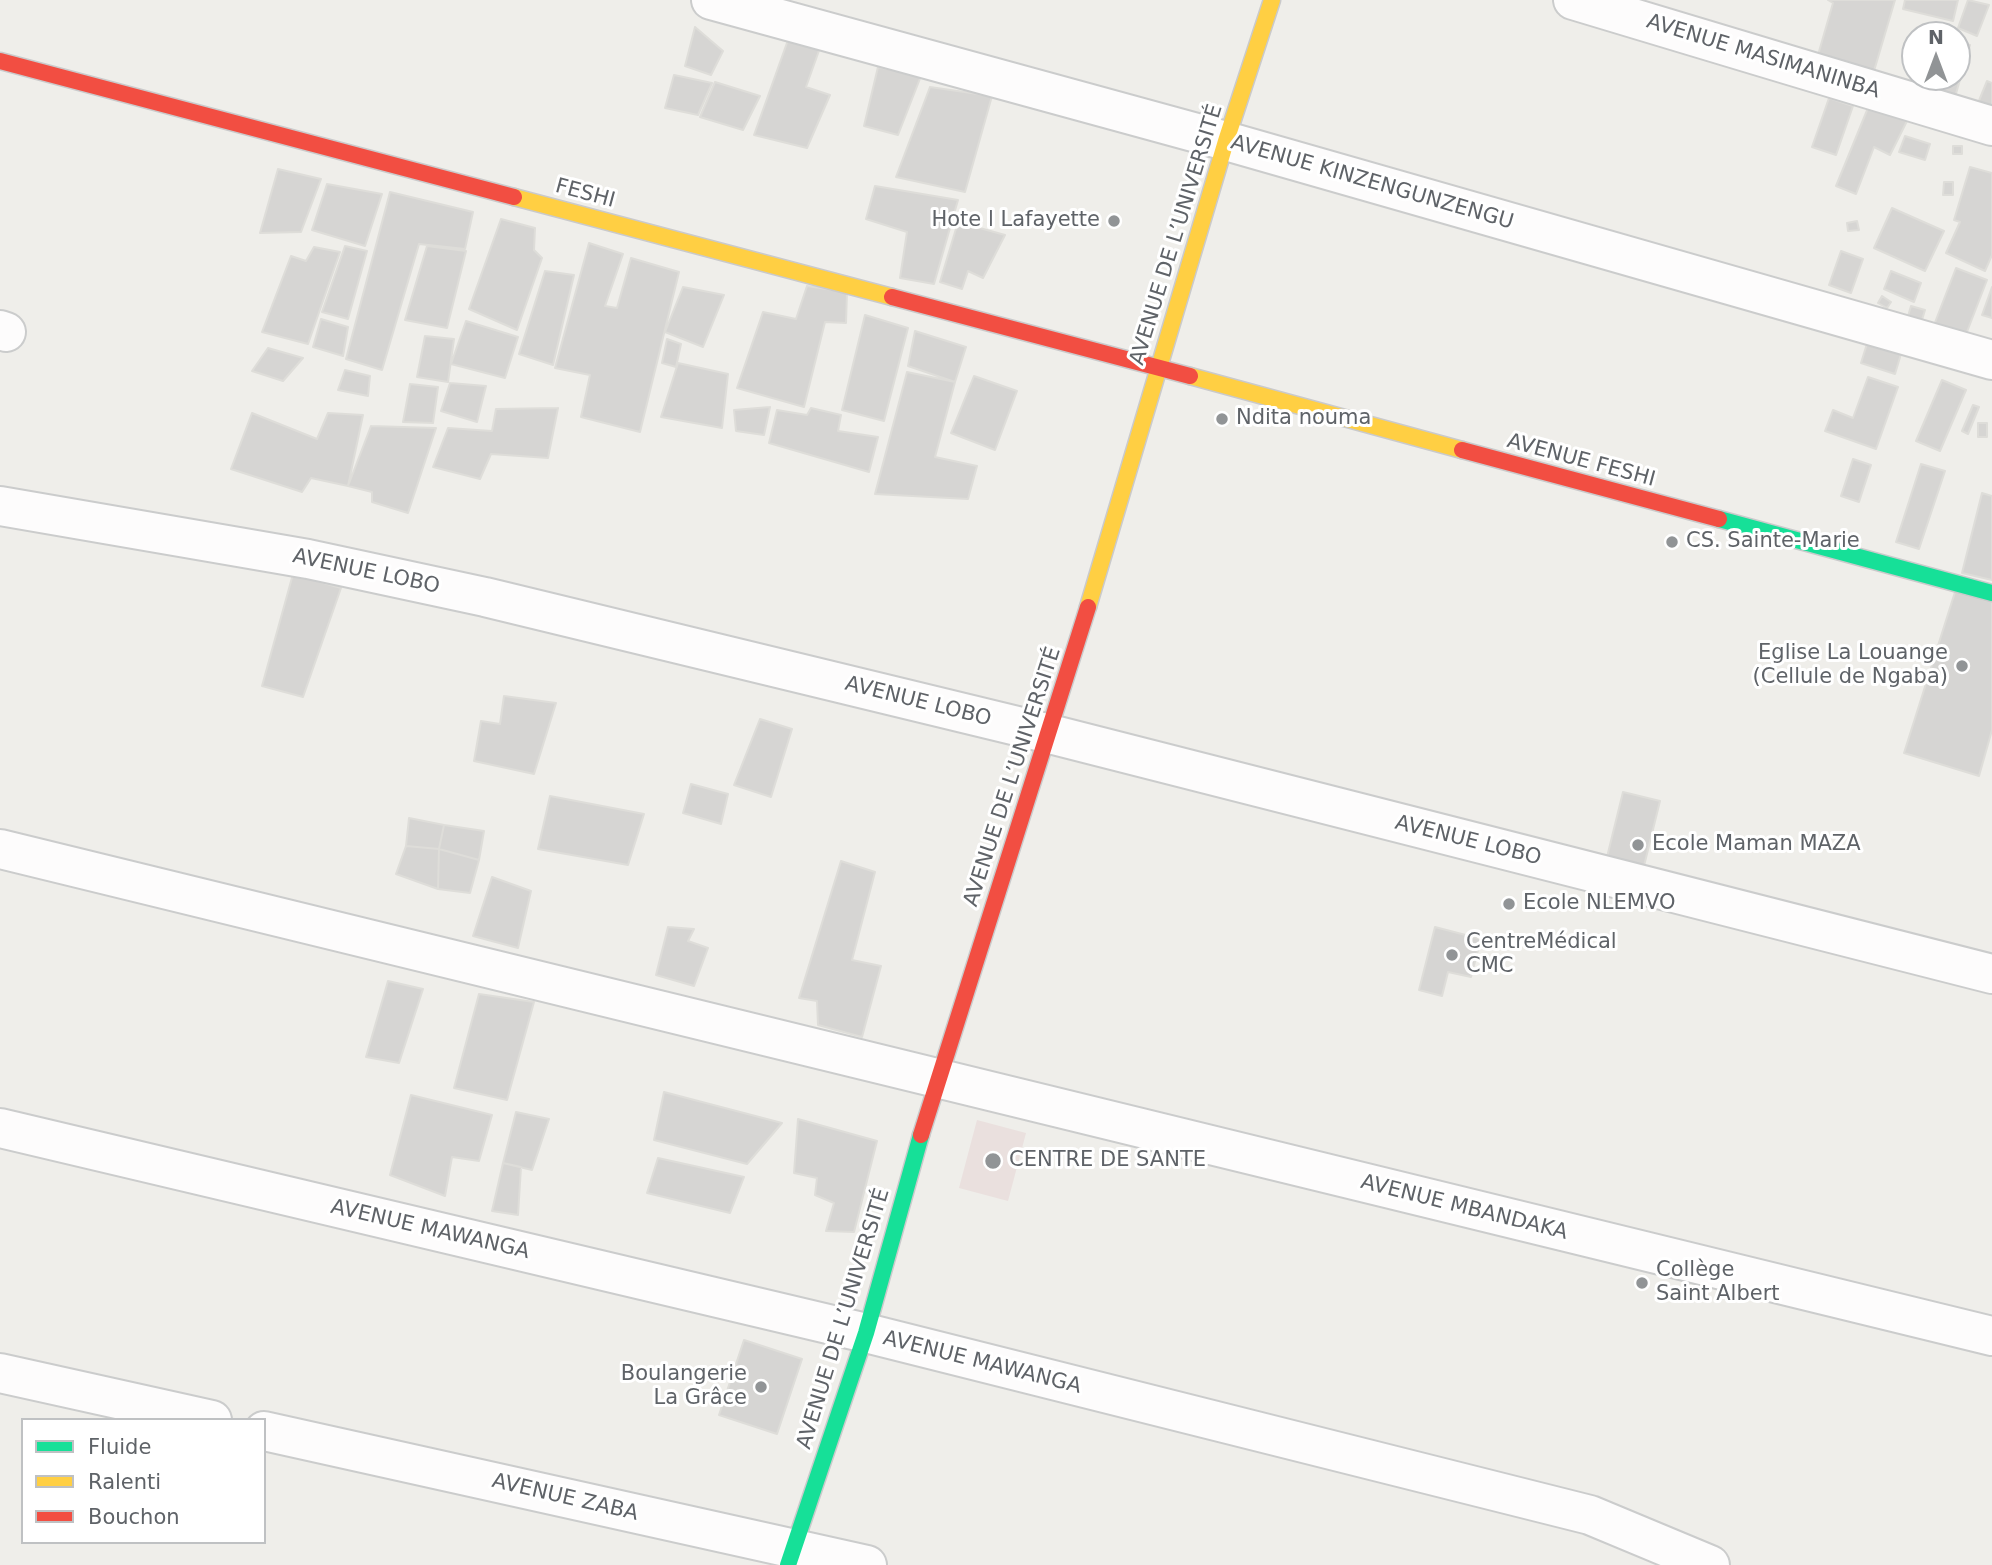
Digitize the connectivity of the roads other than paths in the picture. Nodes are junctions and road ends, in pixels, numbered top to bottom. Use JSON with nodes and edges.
{"nodes":[{"id":1,"x":710,"y":0,"type":"edge"},
{"id":2,"x":1272,"y":0,"type":"edge"},
{"id":3,"x":1573,"y":0,"type":"edge"},
{"id":4,"x":0,"y":61,"type":"edge"},
{"id":5,"x":1992,"y":126,"type":"edge"},
{"id":6,"x":1226,"y":141,"type":"junction"},
{"id":7,"x":1992,"y":360,"type":"edge"},
{"id":8,"x":1160,"y":368,"type":"junction"},
{"id":9,"x":0,"y":506,"type":"edge"},
{"id":10,"x":1992,"y":593,"type":"edge"},
{"id":11,"x":1050,"y":734,"type":"junction"},
{"id":12,"x":0,"y":849,"type":"edge"},
{"id":13,"x":1992,"y":974,"type":"edge"},
{"id":14,"x":936,"y":1080,"type":"junction"},
{"id":15,"x":0,"y":1128,"type":"edge"},
{"id":16,"x":866,"y":1334,"type":"junction"},
{"id":17,"x":1992,"y":1336,"type":"edge"},
{"id":18,"x":0,"y":1373,"type":"edge"},
{"id":19,"x":203,"y":1418,"type":"edge"},
{"id":20,"x":266,"y":1432,"type":"edge"},
{"id":21,"x":791,"y":1557,"type":"edge"},
{"id":22,"x":867,"y":1565,"type":"edge"},
{"id":23,"x":1710,"y":1565,"type":"edge"}],
"edges":[{"from":1,"to":6,"type":"street","name":"AVENUE KINZENGUNZENGU"},
{"from":2,"to":6,"type":"street","name":"AVENUE DE L’UNIVERSITÉ"},
{"from":3,"to":5,"type":"street","name":"AVENUE MASIMANINBA"},
{"from":4,"to":8,"type":"street","name":"FESHI"},
{"from":6,"to":7,"type":"street","name":"AVENUE KINZENGUNZENGU"},
{"from":6,"to":8,"type":"street","name":"AVENUE DE L’UNIVERSITÉ"},
{"from":8,"to":10,"type":"street","name":"AVENUE FESHI"},
{"from":8,"to":11,"type":"street","name":"AVENUE DE L’UNIVERSITÉ"},
{"from":9,"to":11,"type":"street","name":"AVENUE LOBO"},
{"from":11,"to":13,"type":"street","name":"AVENUE LOBO"},
{"from":11,"to":14,"type":"street","name":"AVENUE DE L’UNIVERSITÉ"},
{"from":12,"to":14,"type":"street"},
{"from":14,"to":16,"type":"street","name":"AVENUE DE L’UNIVERSITÉ"},
{"from":14,"to":17,"type":"street","name":"AVENUE MBANDAKA"},
{"from":15,"to":16,"type":"street","name":"AVENUE MAWANGA"},
{"from":16,"to":21,"type":"street","name":"AVENUE DE L’UNIVERSITÉ"},
{"from":16,"to":23,"type":"street","name":"AVENUE MAWANGA"},
{"from":18,"to":19,"type":"street"},
{"from":20,"to":21,"type":"street","name":"AVENUE ZABA"},
{"from":21,"to":22,"type":"street","name":"AVENUE ZABA"}]}
